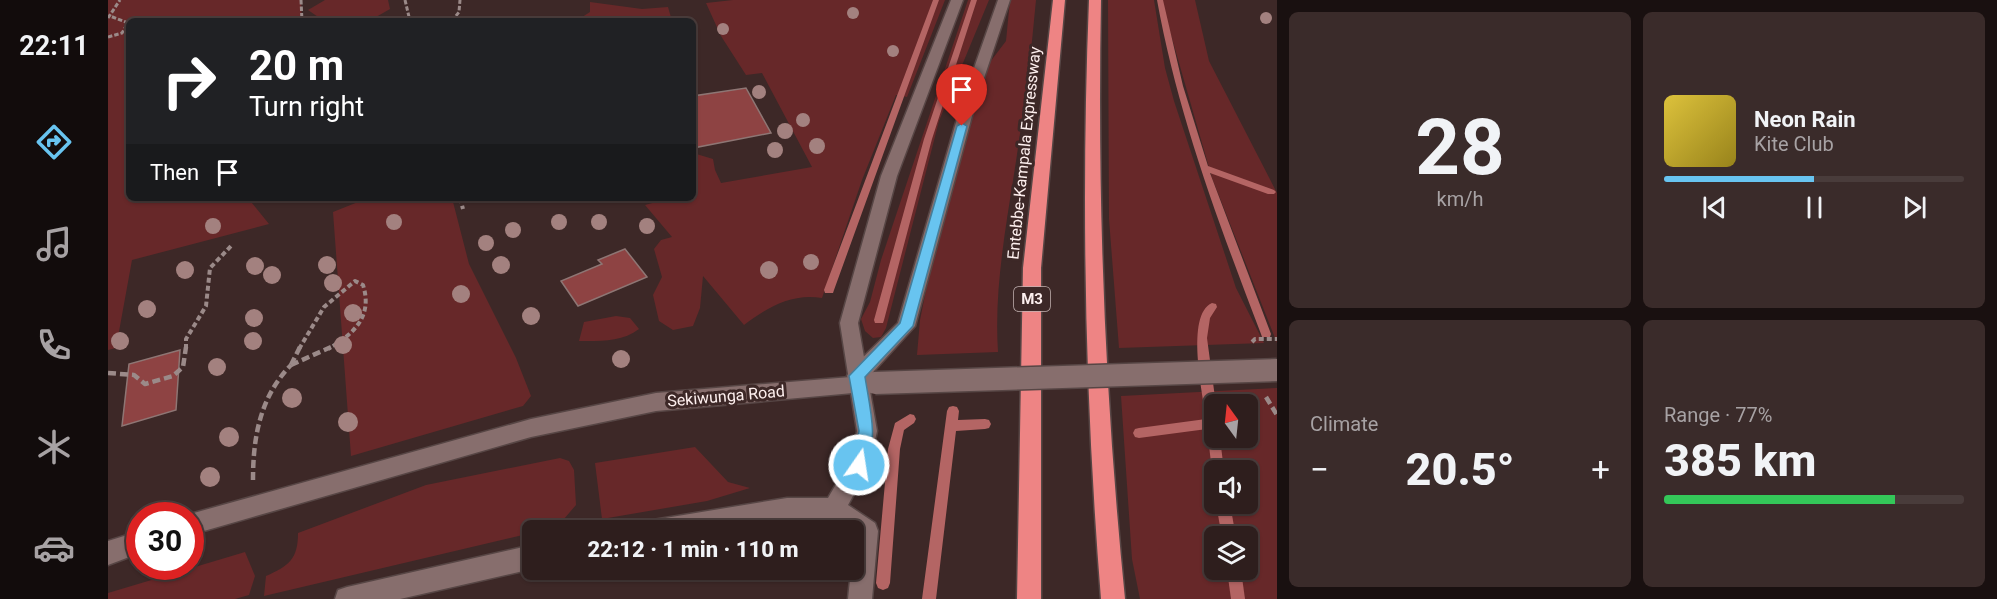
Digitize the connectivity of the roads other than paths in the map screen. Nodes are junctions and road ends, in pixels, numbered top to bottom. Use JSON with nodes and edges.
{"nodes":[{"id":1,"x":957,"y":0,"type":"edge"},
{"id":2,"x":1004,"y":0,"type":"edge"},
{"id":3,"x":1059,"y":0,"type":"edge"},
{"id":4,"x":1095,"y":0,"type":"edge"},
{"id":5,"x":1277,"y":370,"type":"edge"},
{"id":6,"x":863,"y":381,"type":"junction"},
{"id":7,"x":834,"y":508,"type":"junction"},
{"id":8,"x":204,"y":520,"type":"edge"},
{"id":9,"x":717,"y":520,"type":"edge"},
{"id":10,"x":126,"y":547,"type":"edge"},
{"id":11,"x":108,"y":553,"type":"edge"},
{"id":12,"x":522,"y":559,"type":"edge"},
{"id":13,"x":347,"y":599,"type":"edge"},
{"id":14,"x":860,"y":599,"type":"edge"},
{"id":15,"x":1029,"y":599,"type":"edge"},
{"id":16,"x":1113,"y":599,"type":"edge"}],
"edges":[{"from":1,"to":6,"type":"street"},
{"from":2,"to":6,"type":"street"},
{"from":3,"to":15,"type":"highway","name":"Entebbe-Kampala Expressway","number":"M3"},
{"from":4,"to":16,"type":"highway"},
{"from":5,"to":6,"type":"street","name":"Sekiwunga Road","bridge":true},
{"from":6,"to":7,"type":"street"},
{"from":6,"to":8,"type":"street","name":"Sekiwunga Road"},
{"from":7,"to":9,"type":"street"},
{"from":7,"to":14,"type":"street"},
{"from":10,"to":11,"type":"street"},
{"from":12,"to":13,"type":"street"}]}
